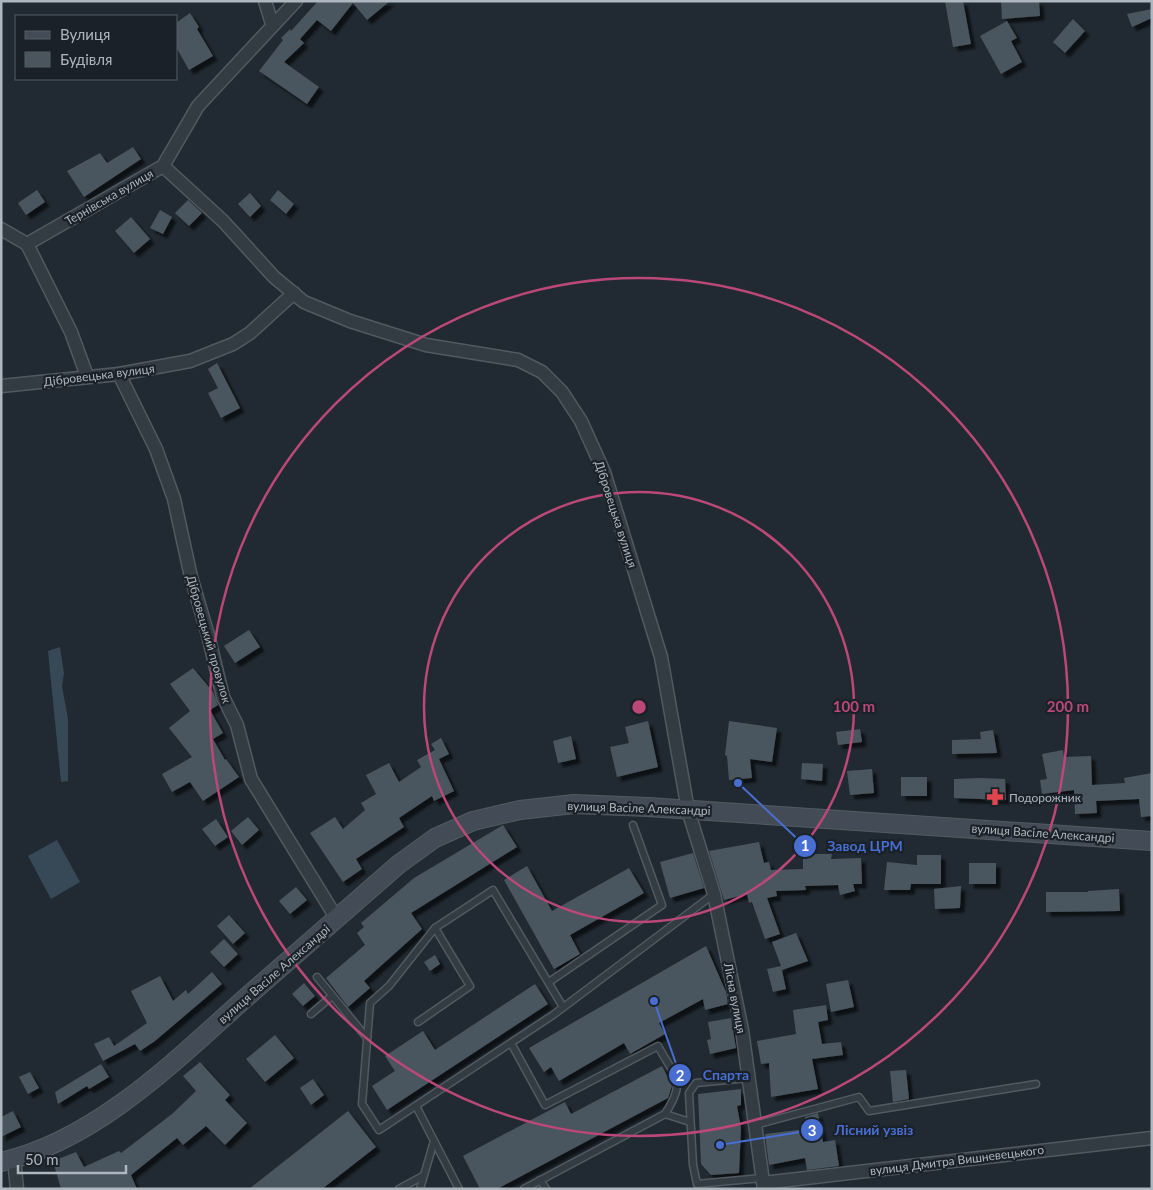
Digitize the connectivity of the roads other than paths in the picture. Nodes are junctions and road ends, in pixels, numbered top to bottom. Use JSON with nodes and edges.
{"nodes":[{"id":1,"x":265,"y":1,"type":"edge"},
{"id":2,"x":296,"y":1,"type":"edge"},
{"id":3,"x":272,"y":24,"type":"junction"},
{"id":4,"x":162,"y":166,"type":"junction"},
{"id":5,"x":1,"y":229,"type":"edge"},
{"id":6,"x":27,"y":244,"type":"junction"},
{"id":7,"x":294,"y":293,"type":"junction"},
{"id":8,"x":119,"y":374,"type":"junction"},
{"id":9,"x":87,"y":376,"type":"junction"},
{"id":10,"x":1,"y":386,"type":"edge"},
{"id":11,"x":688,"y":810,"type":"junction"},
{"id":12,"x":633,"y":825,"type":"dead end"},
{"id":13,"x":1152,"y":840,"type":"edge"},
{"id":14,"x":714,"y":894,"type":"junction"},
{"id":15,"x":337,"y":919,"type":"junction"},
{"id":16,"x":435,"y":928,"type":"junction"},
{"id":17,"x":316,"y":977,"type":"dead end"},
{"id":18,"x":548,"y":982,"type":"junction"},
{"id":19,"x":332,"y":996,"type":"junction"},
{"id":20,"x":563,"y":1007,"type":"junction"},
{"id":21,"x":311,"y":1014,"type":"dead end"},
{"id":22,"x":418,"y":1022,"type":"dead end"},
{"id":23,"x":367,"y":1038,"type":"junction"},
{"id":24,"x":511,"y":1043,"type":"junction"},
{"id":25,"x":749,"y":1078,"type":"junction"},
{"id":26,"x":1036,"y":1084,"type":"dead end"},
{"id":27,"x":416,"y":1106,"type":"junction"},
{"id":28,"x":666,"y":1114,"type":"junction"},
{"id":29,"x":690,"y":1122,"type":"junction"},
{"id":30,"x":755,"y":1125,"type":"junction"},
{"id":31,"x":1152,"y":1138,"type":"edge"},
{"id":32,"x":434,"y":1142,"type":"junction"},
{"id":33,"x":8,"y":1160,"type":"edge"},
{"id":34,"x":424,"y":1176,"type":"junction"},
{"id":35,"x":540,"y":1180,"type":"junction"},
{"id":36,"x":763,"y":1183,"type":"edge"},
{"id":37,"x":697,"y":1186,"type":"edge"},
{"id":38,"x":17,"y":1189,"type":"edge"},
{"id":39,"x":399,"y":1189,"type":"edge"},
{"id":40,"x":420,"y":1189,"type":"edge"},
{"id":41,"x":459,"y":1189,"type":"edge"},
{"id":42,"x":524,"y":1189,"type":"edge"},
{"id":43,"x":546,"y":1189,"type":"edge"}],
"edges":[{"from":1,"to":3,"type":"street"},
{"from":2,"to":3,"type":"street","name":"Тернівська вулиця"},
{"from":3,"to":4,"type":"street","name":"Тернівська вулиця"},
{"from":4,"to":6,"type":"street","name":"Тернівська вулиця"},
{"from":4,"to":7,"type":"street","name":"Дібровецька вулиця"},
{"from":5,"to":6,"type":"street"},
{"from":6,"to":9,"type":"street"},
{"from":7,"to":8,"type":"street","name":"Дібровецька вулиця"},
{"from":7,"to":11,"type":"street","name":"Дібровецька вулиця"},
{"from":8,"to":9,"type":"street","name":"Дібровецька вулиця"},
{"from":8,"to":15,"type":"street","name":"Дібровецький провулок"},
{"from":9,"to":10,"type":"street","name":"Дібровецька вулиця"},
{"from":11,"to":13,"type":"main road","name":"вулиця Васіле Александрі"},
{"from":11,"to":14,"type":"street","name":"Лісна вулиця"},
{"from":11,"to":15,"type":"main road","name":"вулиця Васіле Александрі"},
{"from":12,"to":18,"type":"lane"},
{"from":14,"to":20,"type":"lane"},
{"from":14,"to":25,"type":"street","name":"Лісна вулиця"},
{"from":15,"to":33,"type":"main road","name":"вулиця Васіле Александрі"},
{"from":16,"to":18,"type":"lane"},
{"from":16,"to":22,"type":"lane"},
{"from":16,"to":23,"type":"lane"},
{"from":17,"to":19,"type":"lane"},
{"from":18,"to":20,"type":"lane"},
{"from":19,"to":21,"type":"lane"},
{"from":19,"to":23,"type":"lane"},
{"from":20,"to":24,"type":"lane"},
{"from":23,"to":27,"type":"lane"},
{"from":24,"to":27,"type":"lane"},
{"from":24,"to":28,"type":"lane"},
{"from":25,"to":29,"type":"lane"},
{"from":25,"to":30,"type":"street","name":"Лісна вулиця"},
{"from":26,"to":30,"type":"lane"},
{"from":27,"to":32,"type":"lane"},
{"from":28,"to":29,"type":"lane"},
{"from":28,"to":35,"type":"lane"},
{"from":29,"to":37,"type":"lane"},
{"from":30,"to":36,"type":"street","name":"Лісна вулиця"},
{"from":31,"to":36,"type":"street","name":"вулиця Дмитра Вишневецького"},
{"from":32,"to":34,"type":"lane"},
{"from":32,"to":41,"type":"lane"},
{"from":33,"to":38,"type":"street"},
{"from":34,"to":39,"type":"lane"},
{"from":34,"to":40,"type":"lane"},
{"from":35,"to":42,"type":"lane"},
{"from":35,"to":43,"type":"lane"},
{"from":36,"to":37,"type":"lane"}]}
